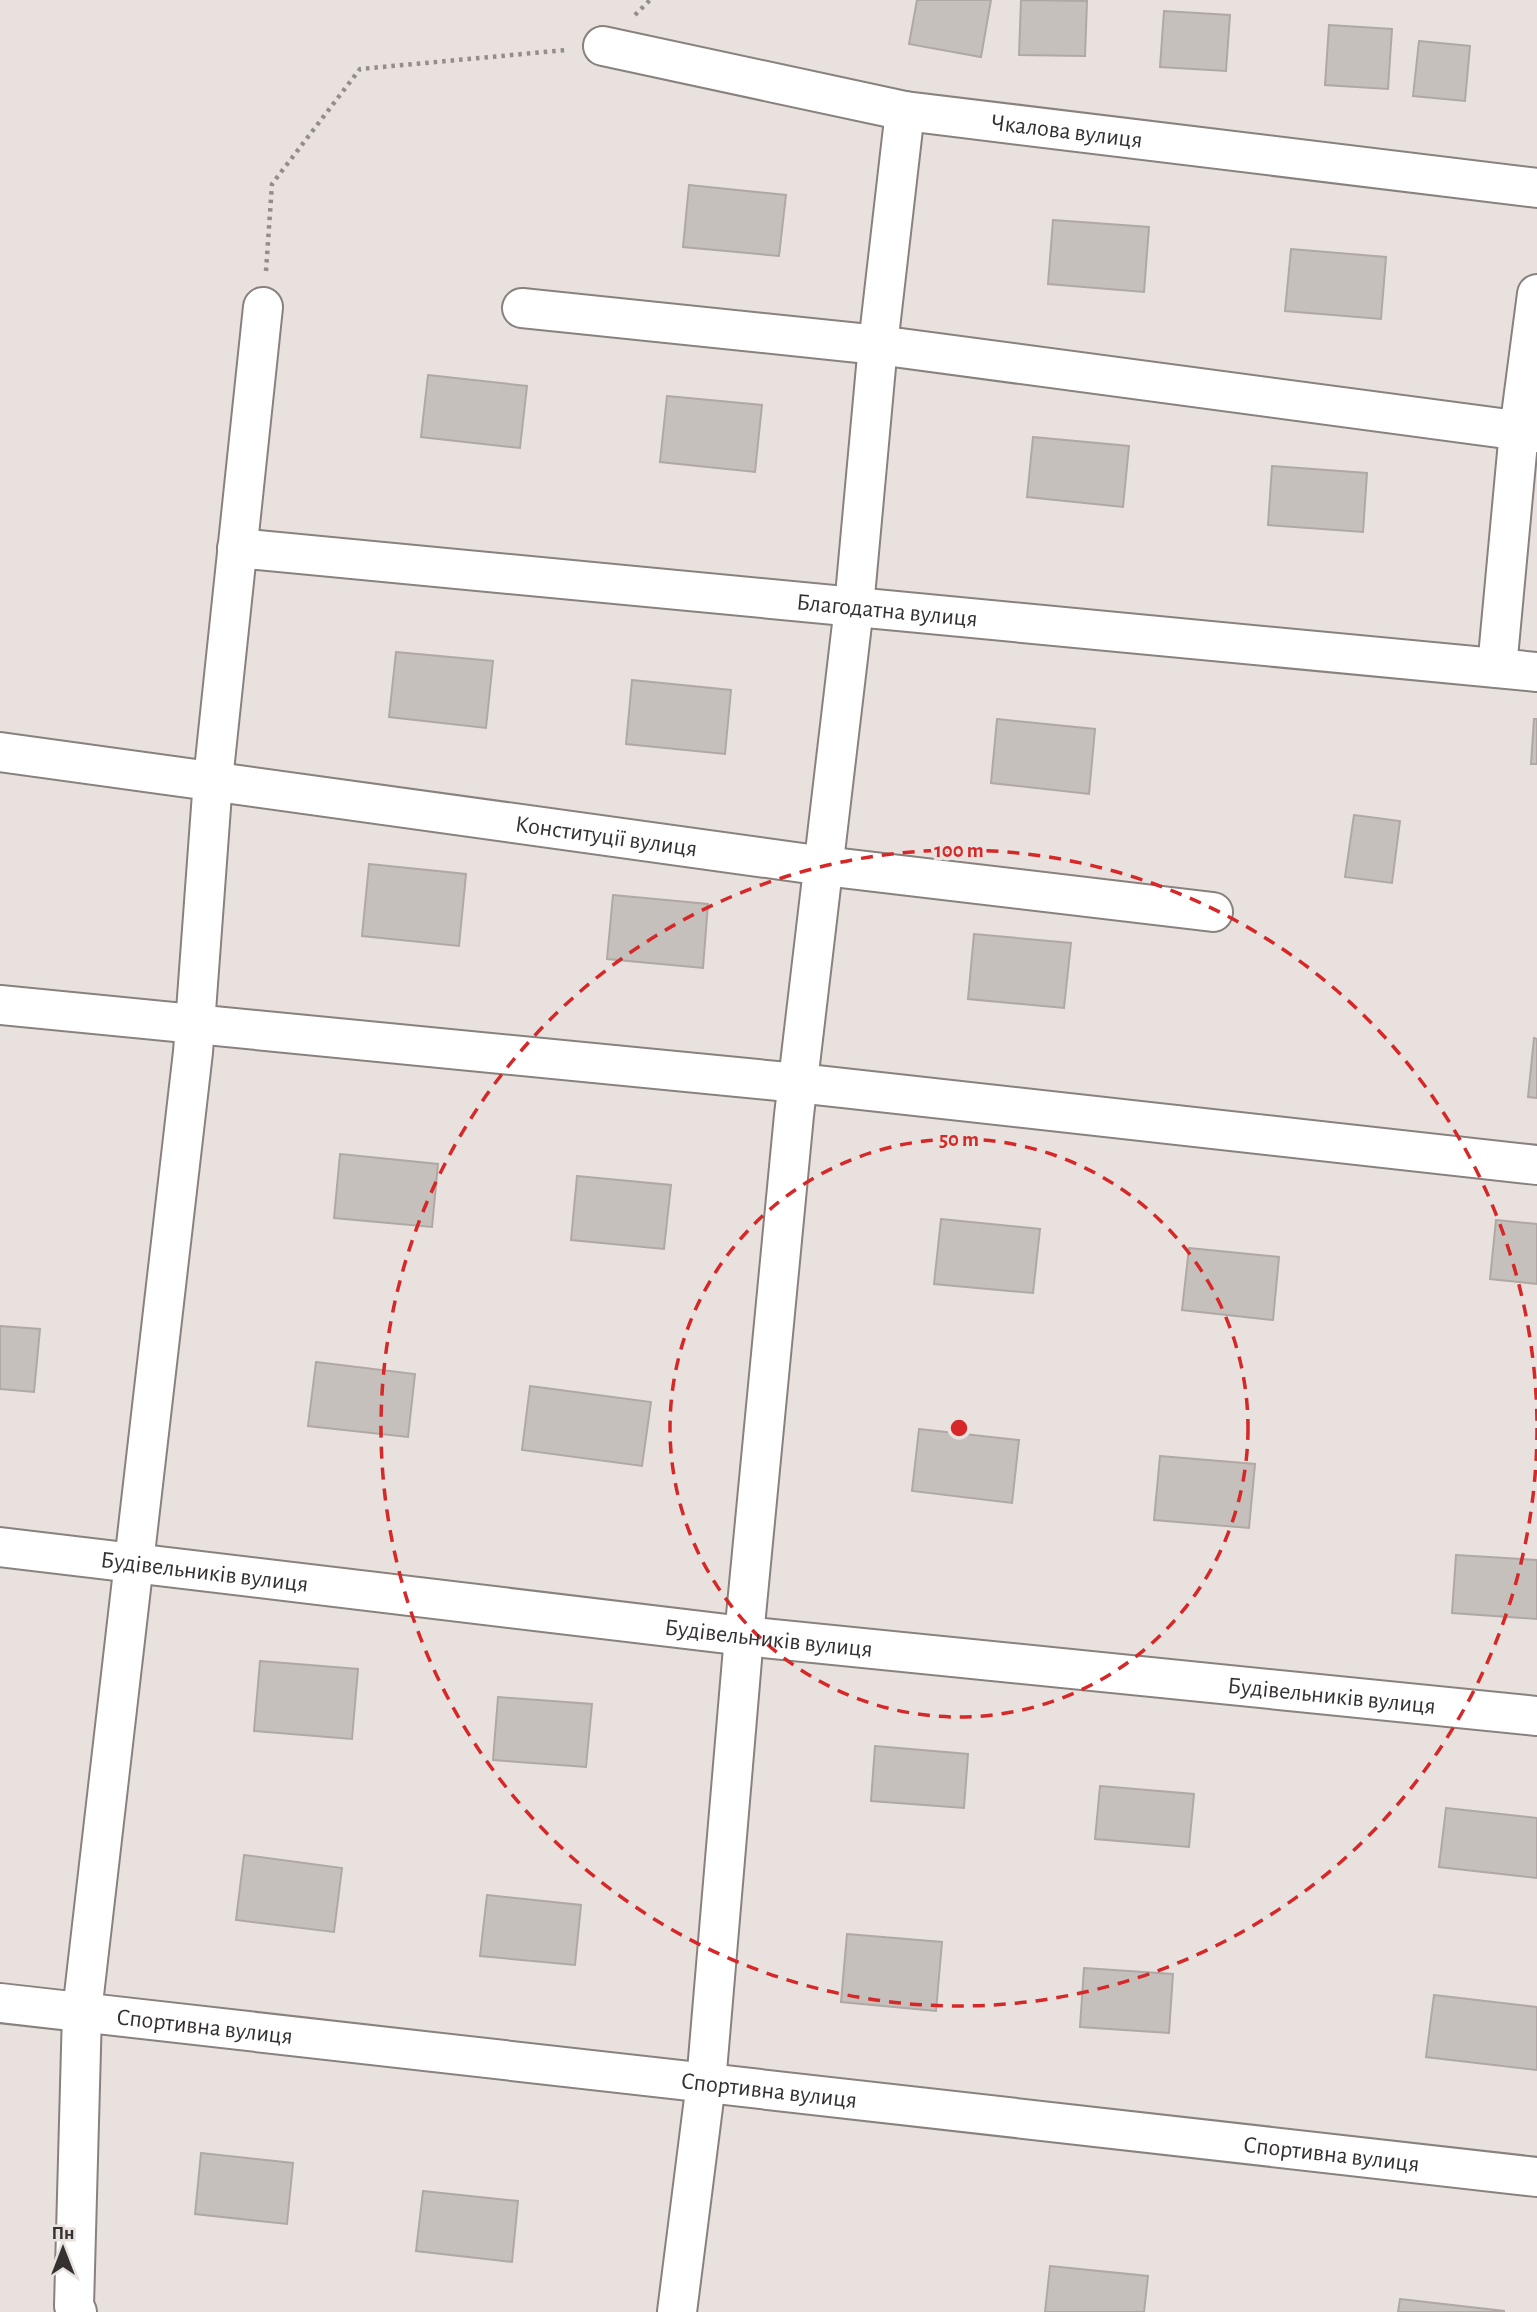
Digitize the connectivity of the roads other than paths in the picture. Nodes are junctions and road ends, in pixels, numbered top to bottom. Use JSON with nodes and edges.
{"nodes":[{"id":1,"x":603,"y":46,"type":"road end"},
{"id":2,"x":905,"y":111,"type":"junction"},
{"id":3,"x":1537,"y":188,"type":"edge"},
{"id":4,"x":1537,"y":294,"type":"edge"},
{"id":5,"x":263,"y":307,"type":"road end"},
{"id":6,"x":522,"y":308,"type":"dead end"},
{"id":7,"x":878,"y":345,"type":"junction"},
{"id":8,"x":1528,"y":432,"type":"edge"},
{"id":9,"x":237,"y":548,"type":"junction"},
{"id":10,"x":854,"y":607,"type":"junction"},
{"id":11,"x":1497,"y":668,"type":"junction"},
{"id":12,"x":1537,"y":672,"type":"edge"},
{"id":13,"x":0,"y":752,"type":"edge"},
{"id":14,"x":213,"y":780,"type":"junction"},
{"id":15,"x":824,"y":866,"type":"junction"},
{"id":16,"x":1213,"y":912,"type":"dead end"},
{"id":17,"x":0,"y":1005,"type":"edge"},
{"id":18,"x":195,"y":1024,"type":"junction"},
{"id":19,"x":798,"y":1083,"type":"junction"},
{"id":20,"x":1537,"y":1165,"type":"edge"},
{"id":21,"x":0,"y":1547,"type":"edge"},
{"id":22,"x":136,"y":1565,"type":"junction"},
{"id":23,"x":744,"y":1636,"type":"junction"},
{"id":24,"x":1537,"y":1716,"type":"edge"},
{"id":25,"x":0,"y":2003,"type":"edge"},
{"id":26,"x":82,"y":2012,"type":"junction"},
{"id":27,"x":706,"y":2083,"type":"junction"},
{"id":28,"x":1537,"y":2177,"type":"edge"},
{"id":29,"x":77,"y":2312,"type":"edge"},
{"id":30,"x":677,"y":2312,"type":"edge"}],
"edges":[{"from":1,"to":2,"type":"street","name":"Чкалова вулиця"},
{"from":2,"to":3,"type":"street","name":"Чкалова вулиця"},
{"from":2,"to":7,"type":"street"},
{"from":4,"to":8,"type":"street"},
{"from":5,"to":9,"type":"street"},
{"from":6,"to":7,"type":"street"},
{"from":7,"to":8,"type":"street"},
{"from":7,"to":10,"type":"street"},
{"from":8,"to":11,"type":"street"},
{"from":9,"to":10,"type":"street","name":"Благодатна вулиця"},
{"from":9,"to":14,"type":"street"},
{"from":10,"to":11,"type":"street","name":"Благодатна вулиця"},
{"from":10,"to":15,"type":"street"},
{"from":11,"to":12,"type":"street","name":"Благодатна вулиця"},
{"from":13,"to":14,"type":"street","name":"Конституції вулиця"},
{"from":14,"to":15,"type":"street","name":"Конституції вулиця"},
{"from":14,"to":18,"type":"street"},
{"from":15,"to":16,"type":"street","name":"Конституції вулиця"},
{"from":15,"to":19,"type":"street"},
{"from":17,"to":18,"type":"street"},
{"from":18,"to":19,"type":"street"},
{"from":18,"to":22,"type":"street"},
{"from":19,"to":20,"type":"street"},
{"from":19,"to":23,"type":"street"},
{"from":21,"to":22,"type":"street","name":"Будівельників вулиця"},
{"from":22,"to":23,"type":"street","name":"Будівельників вулиця"},
{"from":22,"to":26,"type":"street"},
{"from":23,"to":24,"type":"street","name":"Будівельників вулиця"},
{"from":23,"to":27,"type":"street"},
{"from":25,"to":26,"type":"street","name":"Спортивна вулиця"},
{"from":26,"to":27,"type":"street","name":"Спортивна вулиця"},
{"from":26,"to":29,"type":"street"},
{"from":27,"to":28,"type":"street","name":"Спортивна вулиця"},
{"from":27,"to":30,"type":"street"}]}
